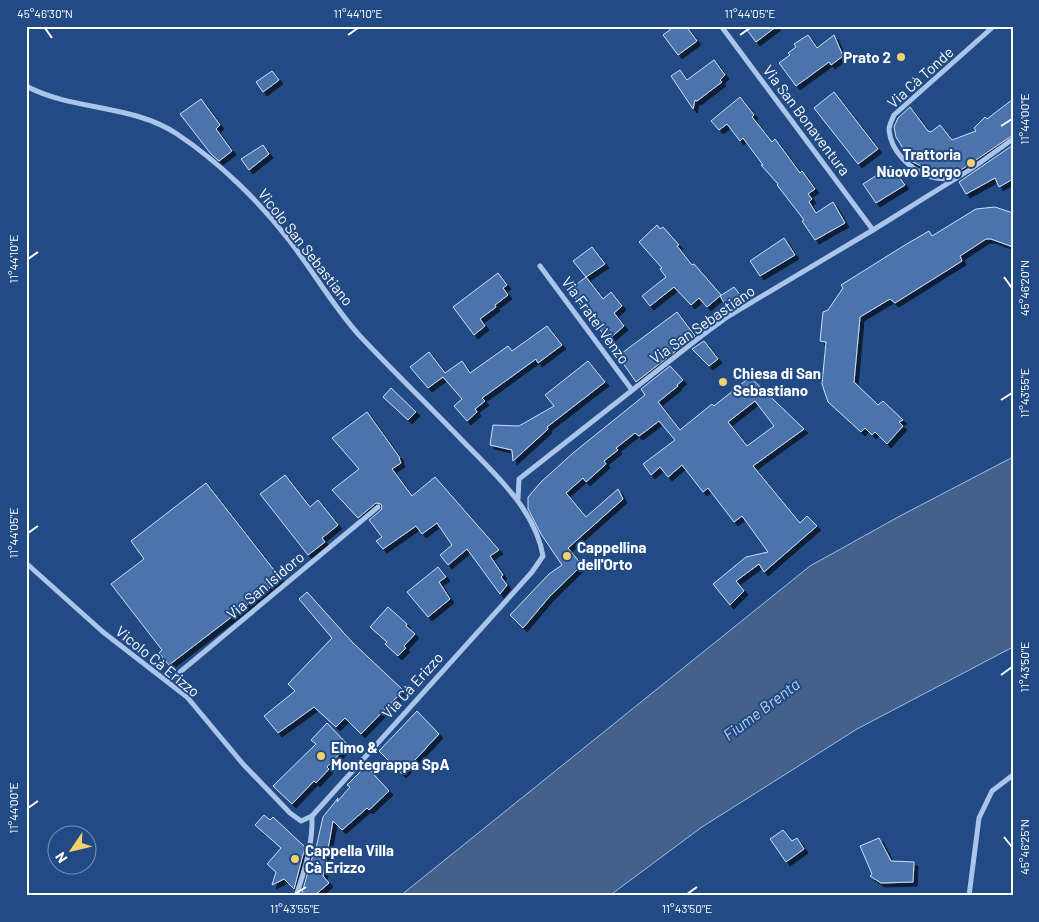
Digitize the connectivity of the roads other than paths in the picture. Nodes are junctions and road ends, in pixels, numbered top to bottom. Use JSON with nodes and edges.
{"nodes":[{"id":1,"x":721,"y":26,"type":"edge"},
{"id":2,"x":994,"y":26,"type":"edge"},
{"id":3,"x":26,"y":86,"type":"edge"},
{"id":4,"x":1013,"y":139,"type":"edge"},
{"id":5,"x":953,"y":179,"type":"junction"},
{"id":6,"x":873,"y":230,"type":"junction"},
{"id":7,"x":540,"y":266,"type":"dead end"},
{"id":8,"x":632,"y":390,"type":"junction"},
{"id":9,"x":518,"y":500,"type":"junction"},
{"id":10,"x":378,"y":507,"type":"dead end"},
{"id":11,"x":26,"y":563,"type":"edge"},
{"id":12,"x":168,"y":682,"type":"junction"},
{"id":13,"x":1013,"y":775,"type":"edge"},
{"id":14,"x":312,"y":816,"type":"junction"},
{"id":15,"x":296,"y":896,"type":"edge"},
{"id":16,"x":969,"y":896,"type":"edge"}],
"edges":[{"from":1,"to":6,"type":"street","name":"Via San Bonaventura"},
{"from":2,"to":5,"type":"street","name":"Via Cà Tonde"},
{"from":3,"to":9,"type":"street","name":"Vicolo San Sebastiano"},
{"from":4,"to":5,"type":"street","name":"Via San Sebastiano"},
{"from":5,"to":6,"type":"street","name":"Via San Sebastiano"},
{"from":6,"to":8,"type":"street","name":"Via San Sebastiano"},
{"from":7,"to":8,"type":"street","name":"Via Fratel Venzo"},
{"from":8,"to":9,"type":"street","name":"Via San Sebastiano"},
{"from":9,"to":14,"type":"street","name":"Via Cà Erizzo"},
{"from":10,"to":12,"type":"street","name":"Via San Isidoro"},
{"from":11,"to":12,"type":"street","name":"Vicolo Cà Erizzo"},
{"from":12,"to":14,"type":"street","name":"Vicolo Cà Erizzo"},
{"from":13,"to":16,"type":"street"},
{"from":14,"to":15,"type":"street"}]}
